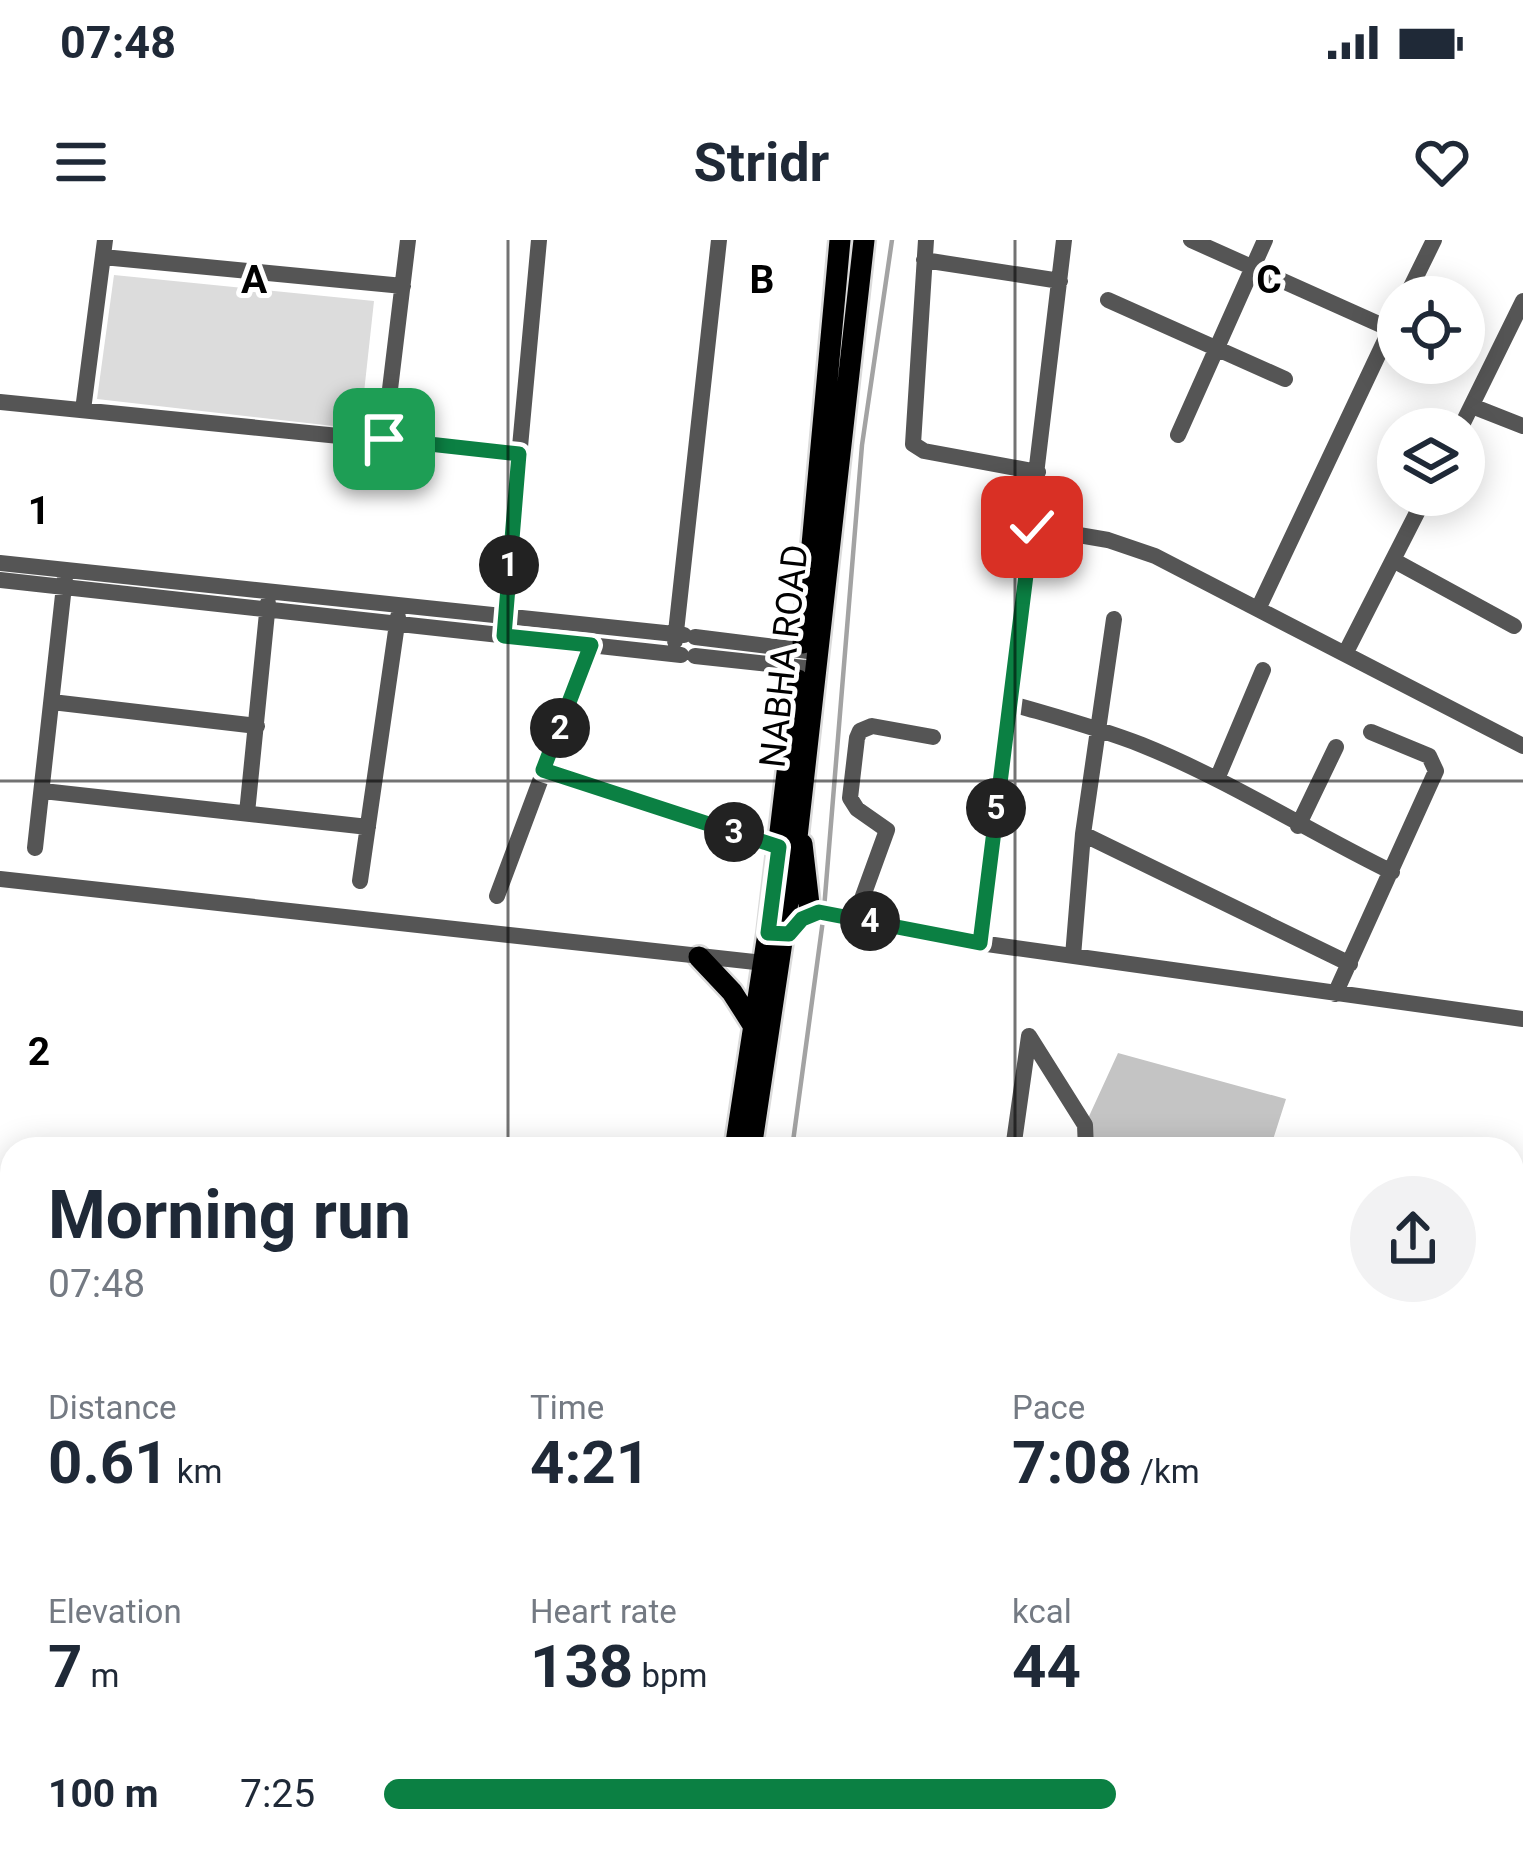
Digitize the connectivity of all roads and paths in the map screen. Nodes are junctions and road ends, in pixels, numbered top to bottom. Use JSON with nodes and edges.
{"nodes":[{"id":1,"x":408,"y":240,"type":"edge"},
{"id":2,"x":539,"y":240,"type":"edge"},
{"id":3,"x":719,"y":240,"type":"edge"},
{"id":4,"x":840,"y":240,"type":"edge"},
{"id":5,"x":874,"y":240,"type":"edge"},
{"id":6,"x":926,"y":240,"type":"edge"},
{"id":7,"x":1064,"y":240,"type":"edge"},
{"id":8,"x":1191,"y":240,"type":"edge"},
{"id":9,"x":1265,"y":240,"type":"edge"},
{"id":10,"x":1434,"y":240,"type":"edge"},
{"id":11,"x":104,"y":249,"type":"edge"},
{"id":12,"x":862,"y":252,"type":"edge"},
{"id":13,"x":924,"y":260,"type":"junction"},
{"id":14,"x":1252,"y":269,"type":"junction"},
{"id":15,"x":1416,"y":276,"type":"edge"},
{"id":16,"x":1060,"y":281,"type":"junction"},
{"id":17,"x":403,"y":286,"type":"junction"},
{"id":18,"x":1108,"y":300,"type":"dead end"},
{"id":19,"x":1523,"y":301,"type":"edge"},
{"id":20,"x":1377,"y":315,"type":"edge"},
{"id":21,"x":1216,"y":349,"type":"junction"},
{"id":22,"x":1377,"y":357,"type":"edge"},
{"id":23,"x":1285,"y":379,"type":"dead end"},
{"id":24,"x":0,"y":402,"type":"edge"},
{"id":25,"x":1472,"y":406,"type":"joint"},
{"id":26,"x":83,"y":410,"type":"junction"},
{"id":27,"x":1523,"y":426,"type":"edge"},
{"id":28,"x":1178,"y":435,"type":"dead end"},
{"id":29,"x":384,"y":439,"type":"junction"},
{"id":30,"x":519,"y":454,"type":"junction"},
{"id":31,"x":1038,"y":472,"type":"junction"},
{"id":32,"x":1415,"y":516,"type":"edge"},
{"id":33,"x":1032,"y":527,"type":"junction"},
{"id":34,"x":1393,"y":560,"type":"junction"},
{"id":35,"x":0,"y":563,"type":"edge"},
{"id":36,"x":65,"y":579,"type":"junction"},
{"id":37,"x":0,"y":580,"type":"edge"},
{"id":38,"x":269,"y":591,"type":"junction"},
{"id":39,"x":399,"y":604,"type":"junction"},
{"id":40,"x":1258,"y":607,"type":"junction"},
{"id":41,"x":267,"y":610,"type":"junction"},
{"id":42,"x":504,"y":615,"type":"junction"},
{"id":43,"x":1114,"y":619,"type":"dead end"},
{"id":44,"x":397,"y":624,"type":"junction"},
{"id":45,"x":1514,"y":626,"type":"dead end"},
{"id":46,"x":504,"y":636,"type":"junction"},
{"id":47,"x":591,"y":645,"type":"junction"},
{"id":48,"x":684,"y":646,"type":"junction"},
{"id":49,"x":1346,"y":652,"type":"junction"},
{"id":50,"x":808,"y":660,"type":"junction"},
{"id":51,"x":1263,"y":670,"type":"dead end"},
{"id":52,"x":52,"y":703,"type":"junction"},
{"id":53,"x":1009,"y":703,"type":"junction"},
{"id":54,"x":256,"y":726,"type":"junction"},
{"id":55,"x":1098,"y":730,"type":"junction"},
{"id":56,"x":1371,"y":732,"type":"dead end"},
{"id":57,"x":933,"y":737,"type":"dead end"},
{"id":58,"x":1523,"y":746,"type":"edge"},
{"id":59,"x":1336,"y":747,"type":"dead end"},
{"id":60,"x":543,"y":770,"type":"junction"},
{"id":61,"x":1216,"y":779,"type":"junction"},
{"id":62,"x":43,"y":790,"type":"junction"},
{"id":63,"x":247,"y":813,"type":"junction"},
{"id":64,"x":1298,"y":826,"type":"junction"},
{"id":65,"x":368,"y":827,"type":"junction"},
{"id":66,"x":797,"y":832,"type":"junction"},
{"id":67,"x":1083,"y":834,"type":"junction"},
{"id":68,"x":779,"y":847,"type":"junction"},
{"id":69,"x":35,"y":848,"type":"dead end"},
{"id":70,"x":1392,"y":872,"type":"junction"},
{"id":71,"x":0,"y":879,"type":"edge"},
{"id":72,"x":360,"y":881,"type":"dead end"},
{"id":73,"x":497,"y":896,"type":"dead end"},
{"id":74,"x":819,"y":913,"type":"junction"},
{"id":75,"x":855,"y":918,"type":"junction"},
{"id":76,"x":776,"y":934,"type":"junction"},
{"id":77,"x":980,"y":943,"type":"junction"},
{"id":78,"x":1073,"y":956,"type":"junction"},
{"id":79,"x":699,"y":957,"type":"junction"},
{"id":80,"x":771,"y":964,"type":"junction"},
{"id":81,"x":1350,"y":964,"type":"junction"},
{"id":82,"x":1335,"y":994,"type":"junction"},
{"id":83,"x":1523,"y":1019,"type":"edge"},
{"id":84,"x":753,"y":1025,"type":"junction"},
{"id":85,"x":738,"y":1137,"type":"edge"},
{"id":86,"x":752,"y":1137,"type":"edge"},
{"id":87,"x":1015,"y":1137,"type":"edge"},
{"id":88,"x":1086,"y":1137,"type":"edge"}],
"edges":[{"from":1,"to":17,"type":"street"},
{"from":2,"to":30,"type":"street"},
{"from":3,"to":48,"type":"street"},
{"from":4,"to":50,"type":"main road","name":"NABHA ROAD"},
{"from":5,"to":12,"type":"street"},
{"from":6,"to":13,"type":"street"},
{"from":7,"to":16,"type":"street"},
{"from":8,"to":14,"type":"street"},
{"from":9,"to":14,"type":"street"},
{"from":10,"to":15,"type":"street"},
{"from":11,"to":17,"type":"street"},
{"from":11,"to":26,"type":"street"},
{"from":12,"to":50,"type":"main road","name":"NABHA ROAD"},
{"from":13,"to":16,"type":"street"},
{"from":13,"to":31,"type":"street"},
{"from":14,"to":20,"type":"street"},
{"from":14,"to":21,"type":"street"},
{"from":16,"to":31,"type":"street"},
{"from":17,"to":29,"type":"street"},
{"from":18,"to":21,"type":"street"},
{"from":19,"to":25,"type":"street"},
{"from":21,"to":23,"type":"street"},
{"from":21,"to":28,"type":"street"},
{"from":22,"to":40,"type":"street"},
{"from":24,"to":26,"type":"street"},
{"from":25,"to":27,"type":"street"},
{"from":26,"to":29,"type":"street"},
{"from":29,"to":30,"type":"street"},
{"from":30,"to":42,"type":"street"},
{"from":31,"to":33,"type":"street"},
{"from":32,"to":34,"type":"street"},
{"from":33,"to":40,"type":"street"},
{"from":33,"to":53,"type":"street"},
{"from":34,"to":45,"type":"street"},
{"from":34,"to":49,"type":"street"},
{"from":35,"to":36,"type":"street"},
{"from":36,"to":37,"type":"street"},
{"from":36,"to":38,"type":"street"},
{"from":36,"to":41,"type":"street"},
{"from":36,"to":52,"type":"street"},
{"from":38,"to":39,"type":"street"},
{"from":38,"to":41,"type":"street"},
{"from":39,"to":42,"type":"street"},
{"from":39,"to":44,"type":"street"},
{"from":40,"to":49,"type":"street"},
{"from":41,"to":44,"type":"street"},
{"from":41,"to":54,"type":"street"},
{"from":42,"to":46,"type":"street"},
{"from":42,"to":48,"type":"street"},
{"from":43,"to":55,"type":"street"},
{"from":44,"to":46,"type":"street"},
{"from":44,"to":65,"type":"street"},
{"from":46,"to":47,"type":"street"},
{"from":47,"to":48,"type":"street"},
{"from":47,"to":60,"type":"street"},
{"from":48,"to":50,"type":"street"},
{"from":49,"to":58,"type":"street"},
{"from":50,"to":66,"type":"main road","name":"NABHA ROAD"},
{"from":50,"to":68,"type":"main road","name":"NABHA ROAD"},
{"from":51,"to":61,"type":"street"},
{"from":52,"to":54,"type":"street"},
{"from":52,"to":62,"type":"street"},
{"from":53,"to":55,"type":"street"},
{"from":53,"to":77,"type":"street"},
{"from":54,"to":63,"type":"street"},
{"from":55,"to":61,"type":"street"},
{"from":55,"to":67,"type":"street"},
{"from":56,"to":70,"type":"street"},
{"from":57,"to":75,"type":"street"},
{"from":59,"to":64,"type":"street"},
{"from":60,"to":68,"type":"street"},
{"from":60,"to":73,"type":"street"},
{"from":61,"to":64,"type":"street"},
{"from":62,"to":63,"type":"street"},
{"from":62,"to":69,"type":"street"},
{"from":63,"to":65,"type":"street"},
{"from":64,"to":70,"type":"street"},
{"from":65,"to":72,"type":"street"},
{"from":66,"to":74,"type":"main road"},
{"from":66,"to":76,"type":"main road","name":"NABHA ROAD"},
{"from":67,"to":78,"type":"street"},
{"from":67,"to":81,"type":"street"},
{"from":68,"to":76,"type":"main road","name":"NABHA ROAD"},
{"from":70,"to":81,"type":"street"},
{"from":71,"to":79,"type":"street"},
{"from":74,"to":75,"type":"street"},
{"from":74,"to":76,"type":"street"},
{"from":75,"to":77,"type":"street"},
{"from":76,"to":80,"type":"main road","name":"NABHA ROAD"},
{"from":77,"to":78,"type":"street"},
{"from":78,"to":82,"type":"street"},
{"from":79,"to":80,"type":"street"},
{"from":79,"to":84,"type":"main road"},
{"from":80,"to":84,"type":"main road","name":"NABHA ROAD"},
{"from":80,"to":86,"type":"main road","name":"NABHA ROAD"},
{"from":81,"to":82,"type":"street"},
{"from":82,"to":83,"type":"street"},
{"from":84,"to":85,"type":"main road","name":"NABHA ROAD"},
{"from":87,"to":88,"type":"street"}]}
